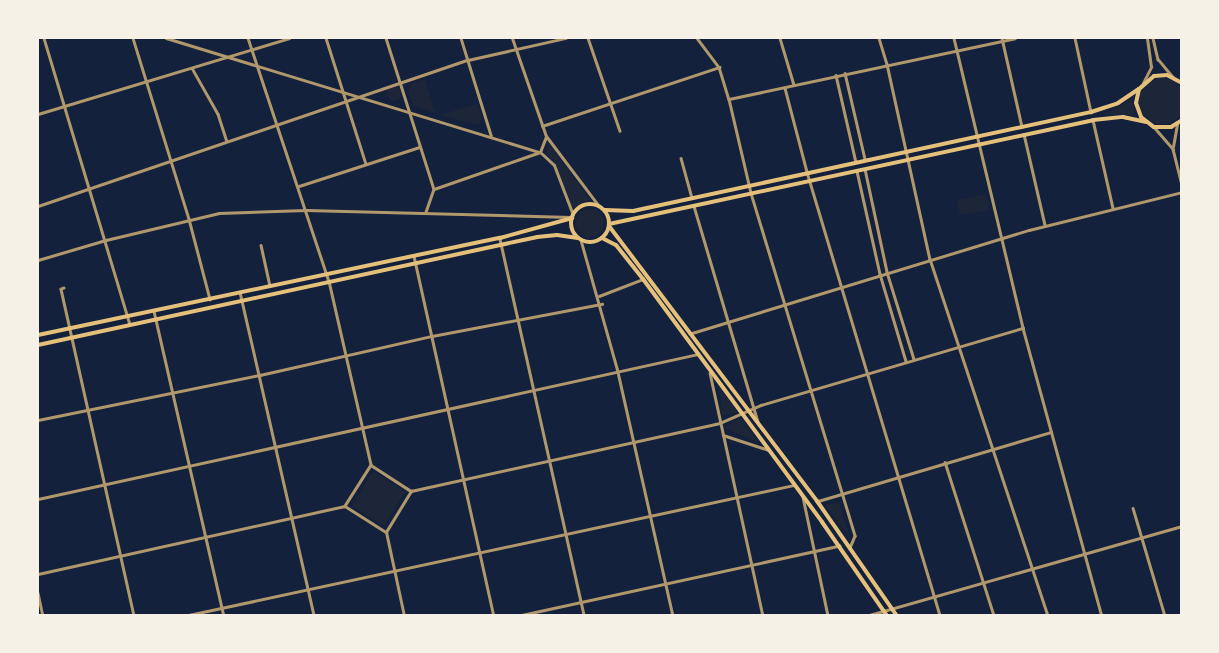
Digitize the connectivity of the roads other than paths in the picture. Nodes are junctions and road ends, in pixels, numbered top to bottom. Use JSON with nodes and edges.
{"nodes":[{"id":1,"x":44,"y":38,"type":"edge"},
{"id":2,"x":132,"y":38,"type":"edge"},
{"id":3,"x":166,"y":38,"type":"edge"},
{"id":4,"x":248,"y":38,"type":"edge"},
{"id":5,"x":289,"y":38,"type":"edge"},
{"id":6,"x":326,"y":38,"type":"edge"},
{"id":7,"x":386,"y":38,"type":"edge"},
{"id":8,"x":461,"y":38,"type":"edge"},
{"id":9,"x":512,"y":38,"type":"edge"},
{"id":10,"x":566,"y":38,"type":"edge"},
{"id":11,"x":588,"y":38,"type":"edge"},
{"id":12,"x":697,"y":38,"type":"edge"},
{"id":13,"x":780,"y":38,"type":"edge"},
{"id":14,"x":878,"y":38,"type":"edge"},
{"id":15,"x":954,"y":38,"type":"edge"},
{"id":16,"x":1015,"y":38,"type":"edge"},
{"id":17,"x":1075,"y":38,"type":"edge"},
{"id":18,"x":1147,"y":38,"type":"edge"},
{"id":19,"x":1153,"y":38,"type":"edge"},
{"id":20,"x":1003,"y":39,"type":"edge"},
{"id":21,"x":515,"y":49,"type":"junction"},
{"id":22,"x":252,"y":50,"type":"junction"},
{"id":23,"x":958,"y":50,"type":"junction"},
{"id":24,"x":228,"y":58,"type":"junction"},
{"id":25,"x":468,"y":60,"type":"junction"},
{"id":26,"x":256,"y":64,"type":"junction"},
{"id":27,"x":887,"y":64,"type":"junction"},
{"id":28,"x":719,"y":67,"type":"junction"},
{"id":29,"x":192,"y":68,"type":"junction"},
{"id":30,"x":846,"y":73,"type":"junction"},
{"id":31,"x":836,"y":75,"type":"junction"},
{"id":32,"x":1173,"y":76,"type":"junction"},
{"id":33,"x":146,"y":81,"type":"junction"},
{"id":34,"x":1180,"y":81,"type":"edge"},
{"id":35,"x":401,"y":82,"type":"junction"},
{"id":36,"x":1143,"y":83,"type":"junction"},
{"id":37,"x":794,"y":85,"type":"junction"},
{"id":38,"x":785,"y":88,"type":"junction"},
{"id":39,"x":1138,"y":89,"type":"junction"},
{"id":40,"x":343,"y":90,"type":"junction"},
{"id":41,"x":363,"y":96,"type":"junction"},
{"id":42,"x":729,"y":99,"type":"junction"},
{"id":43,"x":347,"y":101,"type":"junction"},
{"id":44,"x":611,"y":104,"type":"junction"},
{"id":45,"x":64,"y":105,"type":"junction"},
{"id":46,"x":410,"y":111,"type":"junction"},
{"id":47,"x":1091,"y":112,"type":"junction"},
{"id":48,"x":38,"y":114,"type":"edge"},
{"id":49,"x":1093,"y":120,"type":"junction"},
{"id":50,"x":1180,"y":121,"type":"edge"},
{"id":51,"x":1146,"y":122,"type":"junction"},
{"id":52,"x":276,"y":124,"type":"junction"},
{"id":53,"x":542,"y":126,"type":"junction"},
{"id":54,"x":1022,"y":127,"type":"junction"},
{"id":55,"x":1154,"y":127,"type":"junction"},
{"id":56,"x":620,"y":131,"type":"dead end"},
{"id":57,"x":1024,"y":134,"type":"junction"},
{"id":58,"x":491,"y":135,"type":"junction"},
{"id":59,"x":546,"y":136,"type":"junction"},
{"id":60,"x":978,"y":136,"type":"junction"},
{"id":61,"x":227,"y":141,"type":"junction"},
{"id":62,"x":980,"y":144,"type":"junction"},
{"id":63,"x":420,"y":147,"type":"junction"},
{"id":64,"x":1173,"y":149,"type":"junction"},
{"id":65,"x":907,"y":151,"type":"junction"},
{"id":66,"x":540,"y":152,"type":"junction"},
{"id":67,"x":681,"y":158,"type":"dead end"},
{"id":68,"x":909,"y":159,"type":"junction"},
{"id":69,"x":864,"y":160,"type":"junction"},
{"id":70,"x":172,"y":161,"type":"junction"},
{"id":71,"x":856,"y":162,"type":"junction"},
{"id":72,"x":366,"y":164,"type":"junction"},
{"id":73,"x":865,"y":168,"type":"junction"},
{"id":74,"x":857,"y":170,"type":"junction"},
{"id":75,"x":807,"y":172,"type":"junction"},
{"id":76,"x":810,"y":181,"type":"junction"},
{"id":77,"x":749,"y":185,"type":"junction"},
{"id":78,"x":1182,"y":185,"type":"edge"},
{"id":79,"x":299,"y":186,"type":"junction"},
{"id":80,"x":91,"y":189,"type":"junction"},
{"id":81,"x":434,"y":189,"type":"junction"},
{"id":82,"x":1182,"y":192,"type":"edge"},
{"id":83,"x":752,"y":193,"type":"junction"},
{"id":84,"x":692,"y":198,"type":"junction"},
{"id":85,"x":598,"y":205,"type":"junction"},
{"id":86,"x":694,"y":205,"type":"junction"},
{"id":87,"x":38,"y":206,"type":"edge"},
{"id":88,"x":1113,"y":208,"type":"junction"},
{"id":89,"x":306,"y":210,"type":"junction"},
{"id":90,"x":605,"y":210,"type":"junction"},
{"id":91,"x":426,"y":212,"type":"junction"},
{"id":92,"x":572,"y":217,"type":"junction"},
{"id":93,"x":190,"y":218,"type":"junction"},
{"id":94,"x":609,"y":225,"type":"junction"},
{"id":95,"x":1045,"y":226,"type":"junction"},
{"id":96,"x":500,"y":238,"type":"junction"},
{"id":97,"x":602,"y":238,"type":"junction"},
{"id":98,"x":1000,"y":238,"type":"junction"},
{"id":99,"x":580,"y":239,"type":"junction"},
{"id":100,"x":106,"y":240,"type":"junction"},
{"id":101,"x":261,"y":245,"type":"dead end"},
{"id":102,"x":502,"y":245,"type":"junction"},
{"id":103,"x":414,"y":256,"type":"junction"},
{"id":104,"x":930,"y":259,"type":"junction"},
{"id":105,"x":38,"y":260,"type":"edge"},
{"id":106,"x":416,"y":263,"type":"junction"},
{"id":107,"x":887,"y":272,"type":"junction"},
{"id":108,"x":327,"y":274,"type":"junction"},
{"id":109,"x":880,"y":274,"type":"junction"},
{"id":110,"x":643,"y":279,"type":"junction"},
{"id":111,"x":329,"y":281,"type":"junction"},
{"id":112,"x":843,"y":285,"type":"junction"},
{"id":113,"x":270,"y":286,"type":"junction"},
{"id":114,"x":64,"y":288,"type":"dead end"},
{"id":115,"x":240,"y":292,"type":"junction"},
{"id":116,"x":599,"y":296,"type":"junction"},
{"id":117,"x":210,"y":299,"type":"junction"},
{"id":118,"x":242,"y":299,"type":"junction"},
{"id":119,"x":785,"y":302,"type":"junction"},
{"id":120,"x":602,"y":304,"type":"junction"},
{"id":121,"x":154,"y":311,"type":"junction"},
{"id":122,"x":128,"y":317,"type":"junction"},
{"id":123,"x":156,"y":319,"type":"junction"},
{"id":124,"x":518,"y":321,"type":"junction"},
{"id":125,"x":729,"y":321,"type":"junction"},
{"id":126,"x":130,"y":324,"type":"junction"},
{"id":127,"x":1023,"y":328,"type":"junction"},
{"id":128,"x":69,"y":329,"type":"junction"},
{"id":129,"x":692,"y":333,"type":"junction"},
{"id":130,"x":38,"y":336,"type":"edge"},
{"id":131,"x":71,"y":336,"type":"junction"},
{"id":132,"x":432,"y":336,"type":"junction"},
{"id":133,"x":38,"y":345,"type":"edge"},
{"id":134,"x":959,"y":346,"type":"junction"},
{"id":135,"x":346,"y":354,"type":"junction"},
{"id":136,"x":698,"y":354,"type":"junction"},
{"id":137,"x":914,"y":359,"type":"junction"},
{"id":138,"x":906,"y":361,"type":"junction"},
{"id":139,"x":618,"y":372,"type":"junction"},
{"id":140,"x":710,"y":372,"type":"junction"},
{"id":141,"x":869,"y":374,"type":"junction"},
{"id":142,"x":260,"y":375,"type":"junction"},
{"id":143,"x":811,"y":390,"type":"junction"},
{"id":144,"x":533,"y":392,"type":"junction"},
{"id":145,"x":174,"y":393,"type":"junction"},
{"id":146,"x":752,"y":400,"type":"junction"},
{"id":147,"x":761,"y":405,"type":"junction"},
{"id":148,"x":448,"y":407,"type":"junction"},
{"id":149,"x":754,"y":407,"type":"junction"},
{"id":150,"x":87,"y":409,"type":"junction"},
{"id":151,"x":748,"y":410,"type":"junction"},
{"id":152,"x":742,"y":414,"type":"junction"},
{"id":153,"x":38,"y":420,"type":"edge"},
{"id":154,"x":720,"y":423,"type":"junction"},
{"id":155,"x":759,"y":425,"type":"junction"},
{"id":156,"x":362,"y":426,"type":"junction"},
{"id":157,"x":1051,"y":432,"type":"junction"},
{"id":158,"x":723,"y":435,"type":"junction"},
{"id":159,"x":635,"y":442,"type":"junction"},
{"id":160,"x":275,"y":445,"type":"junction"},
{"id":161,"x":995,"y":448,"type":"junction"},
{"id":162,"x":769,"y":450,"type":"junction"},
{"id":163,"x":549,"y":462,"type":"junction"},
{"id":164,"x":945,"y":462,"type":"junction"},
{"id":165,"x":190,"y":465,"type":"junction"},
{"id":166,"x":371,"y":465,"type":"junction"},
{"id":167,"x":900,"y":476,"type":"junction"},
{"id":168,"x":464,"y":480,"type":"junction"},
{"id":169,"x":104,"y":484,"type":"junction"},
{"id":170,"x":794,"y":485,"type":"junction"},
{"id":171,"x":412,"y":491,"type":"junction"},
{"id":172,"x":843,"y":493,"type":"junction"},
{"id":173,"x":802,"y":496,"type":"junction"},
{"id":174,"x":738,"y":498,"type":"junction"},
{"id":175,"x":38,"y":499,"type":"edge"},
{"id":176,"x":816,"y":501,"type":"junction"},
{"id":177,"x":346,"y":506,"type":"junction"},
{"id":178,"x":1133,"y":508,"type":"dead end"},
{"id":179,"x":291,"y":517,"type":"junction"},
{"id":180,"x":652,"y":517,"type":"junction"},
{"id":181,"x":1182,"y":526,"type":"edge"},
{"id":182,"x":386,"y":532,"type":"junction"},
{"id":183,"x":565,"y":535,"type":"junction"},
{"id":184,"x":204,"y":538,"type":"junction"},
{"id":185,"x":1144,"y":538,"type":"junction"},
{"id":186,"x":840,"y":546,"type":"junction"},
{"id":187,"x":850,"y":548,"type":"junction"},
{"id":188,"x":480,"y":551,"type":"junction"},
{"id":189,"x":814,"y":553,"type":"junction"},
{"id":190,"x":120,"y":556,"type":"junction"},
{"id":191,"x":1084,"y":556,"type":"junction"},
{"id":192,"x":752,"y":564,"type":"junction"},
{"id":193,"x":1034,"y":569,"type":"junction"},
{"id":194,"x":394,"y":570,"type":"junction"},
{"id":195,"x":38,"y":574,"type":"edge"},
{"id":196,"x":984,"y":583,"type":"junction"},
{"id":197,"x":667,"y":584,"type":"junction"},
{"id":198,"x":307,"y":588,"type":"junction"},
{"id":199,"x":38,"y":593,"type":"edge"},
{"id":200,"x":934,"y":598,"type":"junction"},
{"id":201,"x":581,"y":603,"type":"junction"},
{"id":202,"x":223,"y":607,"type":"junction"},
{"id":203,"x":892,"y":608,"type":"junction"},
{"id":204,"x":886,"y":613,"type":"edge"},
{"id":205,"x":43,"y":616,"type":"edge"},
{"id":206,"x":134,"y":616,"type":"edge"},
{"id":207,"x":184,"y":616,"type":"edge"},
{"id":208,"x":224,"y":616,"type":"edge"},
{"id":209,"x":314,"y":616,"type":"edge"},
{"id":210,"x":404,"y":616,"type":"edge"},
{"id":211,"x":494,"y":616,"type":"edge"},
{"id":212,"x":517,"y":616,"type":"edge"},
{"id":213,"x":584,"y":616,"type":"edge"},
{"id":214,"x":673,"y":616,"type":"edge"},
{"id":215,"x":763,"y":616,"type":"edge"},
{"id":216,"x":828,"y":616,"type":"edge"},
{"id":217,"x":866,"y":616,"type":"edge"},
{"id":218,"x":896,"y":616,"type":"edge"},
{"id":219,"x":940,"y":616,"type":"edge"},
{"id":220,"x":994,"y":616,"type":"edge"},
{"id":221,"x":1048,"y":616,"type":"edge"},
{"id":222,"x":1102,"y":616,"type":"edge"},
{"id":223,"x":1165,"y":616,"type":"edge"}],
"edges":[{"from":1,"to":45,"type":"street"},
{"from":2,"to":33,"type":"street"},
{"from":3,"to":24,"type":"street"},
{"from":4,"to":22,"type":"street"},
{"from":5,"to":22,"type":"street"},
{"from":6,"to":40,"type":"street"},
{"from":7,"to":35,"type":"street"},
{"from":8,"to":25,"type":"street"},
{"from":9,"to":21,"type":"street"},
{"from":10,"to":21,"type":"street"},
{"from":11,"to":44,"type":"street"},
{"from":12,"to":28,"type":"street"},
{"from":13,"to":37,"type":"street"},
{"from":14,"to":27,"type":"street"},
{"from":15,"to":23,"type":"street"},
{"from":16,"to":20,"type":"street"},
{"from":17,"to":47,"type":"street"},
{"from":18,"to":36,"type":"street"},
{"from":19,"to":32,"type":"street"},
{"from":20,"to":23,"type":"street"},
{"from":20,"to":54,"type":"street"},
{"from":21,"to":25,"type":"street"},
{"from":21,"to":53,"type":"street"},
{"from":22,"to":24,"type":"street"},
{"from":22,"to":26,"type":"street"},
{"from":23,"to":27,"type":"street"},
{"from":23,"to":60,"type":"street"},
{"from":24,"to":26,"type":"street"},
{"from":24,"to":29,"type":"street"},
{"from":25,"to":35,"type":"street"},
{"from":25,"to":58,"type":"street"},
{"from":26,"to":40,"type":"street"},
{"from":26,"to":52,"type":"street"},
{"from":27,"to":30,"type":"street"},
{"from":27,"to":65,"type":"street"},
{"from":28,"to":42,"type":"street"},
{"from":28,"to":44,"type":"street"},
{"from":29,"to":33,"type":"street"},
{"from":29,"to":61,"type":"street"},
{"from":30,"to":31,"type":"street"},
{"from":30,"to":69,"type":"street"},
{"from":31,"to":37,"type":"street"},
{"from":31,"to":71,"type":"street"},
{"from":32,"to":34,"type":"main road"},
{"from":32,"to":36,"type":"main road"},
{"from":33,"to":45,"type":"street"},
{"from":33,"to":70,"type":"street"},
{"from":35,"to":41,"type":"street"},
{"from":35,"to":46,"type":"street"},
{"from":36,"to":39,"type":"main road"},
{"from":37,"to":38,"type":"street"},
{"from":38,"to":42,"type":"street"},
{"from":38,"to":75,"type":"street"},
{"from":39,"to":47,"type":"main road"},
{"from":39,"to":51,"type":"main road"},
{"from":40,"to":41,"type":"street"},
{"from":40,"to":43,"type":"street"},
{"from":41,"to":43,"type":"street"},
{"from":41,"to":46,"type":"street"},
{"from":42,"to":77,"type":"street"},
{"from":43,"to":52,"type":"street"},
{"from":43,"to":72,"type":"street"},
{"from":44,"to":53,"type":"street"},
{"from":44,"to":56,"type":"street"},
{"from":45,"to":48,"type":"street"},
{"from":45,"to":80,"type":"street"},
{"from":46,"to":58,"type":"street"},
{"from":46,"to":63,"type":"street"},
{"from":47,"to":54,"type":"main road"},
{"from":49,"to":51,"type":"main road"},
{"from":49,"to":57,"type":"main road"},
{"from":49,"to":88,"type":"street"},
{"from":50,"to":55,"type":"main road"},
{"from":50,"to":64,"type":"street"},
{"from":51,"to":55,"type":"main road"},
{"from":52,"to":61,"type":"street"},
{"from":52,"to":79,"type":"street"},
{"from":53,"to":59,"type":"street"},
{"from":54,"to":60,"type":"main road"},
{"from":55,"to":64,"type":"street"},
{"from":57,"to":62,"type":"main road"},
{"from":57,"to":95,"type":"street"},
{"from":58,"to":66,"type":"street"},
{"from":59,"to":66,"type":"street"},
{"from":59,"to":85,"type":"street"},
{"from":60,"to":62,"type":"street"},
{"from":60,"to":65,"type":"main road"},
{"from":61,"to":70,"type":"street"},
{"from":62,"to":68,"type":"main road"},
{"from":62,"to":98,"type":"street"},
{"from":63,"to":72,"type":"street"},
{"from":63,"to":81,"type":"street"},
{"from":64,"to":78,"type":"street"},
{"from":65,"to":68,"type":"street"},
{"from":65,"to":69,"type":"main road"},
{"from":66,"to":81,"type":"street"},
{"from":66,"to":92,"type":"street"},
{"from":67,"to":84,"type":"street"},
{"from":68,"to":73,"type":"main road"},
{"from":68,"to":104,"type":"street"},
{"from":69,"to":71,"type":"main road"},
{"from":70,"to":80,"type":"street"},
{"from":70,"to":93,"type":"street"},
{"from":71,"to":75,"type":"main road"},
{"from":72,"to":79,"type":"street"},
{"from":73,"to":74,"type":"main road"},
{"from":73,"to":107,"type":"street"},
{"from":74,"to":76,"type":"main road"},
{"from":74,"to":109,"type":"street"},
{"from":75,"to":76,"type":"street"},
{"from":75,"to":77,"type":"main road"},
{"from":76,"to":83,"type":"main road"},
{"from":76,"to":112,"type":"street"},
{"from":77,"to":83,"type":"street"},
{"from":77,"to":84,"type":"main road"},
{"from":79,"to":89,"type":"street"},
{"from":80,"to":87,"type":"street"},
{"from":80,"to":100,"type":"street"},
{"from":81,"to":91,"type":"street"},
{"from":82,"to":88,"type":"street"},
{"from":83,"to":86,"type":"main road"},
{"from":83,"to":119,"type":"street"},
{"from":84,"to":90,"type":"main road"},
{"from":85,"to":90,"type":"main road"},
{"from":85,"to":92,"type":"main road"},
{"from":86,"to":94,"type":"main road"},
{"from":86,"to":125,"type":"street"},
{"from":88,"to":95,"type":"street"},
{"from":89,"to":91,"type":"street"},
{"from":89,"to":93,"type":"street"},
{"from":89,"to":108,"type":"street"},
{"from":90,"to":94,"type":"main road"},
{"from":91,"to":92,"type":"street"},
{"from":92,"to":96,"type":"main road"},
{"from":92,"to":99,"type":"main road"},
{"from":93,"to":100,"type":"street"},
{"from":93,"to":117,"type":"street"},
{"from":94,"to":97,"type":"main road"},
{"from":94,"to":129,"type":"main road"},
{"from":95,"to":98,"type":"street"},
{"from":96,"to":102,"type":"street"},
{"from":96,"to":103,"type":"main road"},
{"from":97,"to":99,"type":"main road"},
{"from":97,"to":110,"type":"main road"},
{"from":98,"to":104,"type":"street"},
{"from":98,"to":127,"type":"street"},
{"from":99,"to":102,"type":"main road"},
{"from":99,"to":116,"type":"street"},
{"from":100,"to":105,"type":"street"},
{"from":100,"to":122,"type":"street"},
{"from":101,"to":113,"type":"street"},
{"from":102,"to":106,"type":"main road"},
{"from":102,"to":124,"type":"street"},
{"from":103,"to":106,"type":"street"},
{"from":103,"to":108,"type":"main road"},
{"from":104,"to":107,"type":"street"},
{"from":104,"to":134,"type":"street"},
{"from":106,"to":111,"type":"main road"},
{"from":106,"to":132,"type":"street"},
{"from":107,"to":109,"type":"street"},
{"from":107,"to":137,"type":"street"},
{"from":108,"to":111,"type":"street"},
{"from":108,"to":113,"type":"main road"},
{"from":109,"to":112,"type":"street"},
{"from":109,"to":138,"type":"street"},
{"from":110,"to":116,"type":"street"},
{"from":110,"to":136,"type":"main road"},
{"from":111,"to":118,"type":"main road"},
{"from":111,"to":135,"type":"street"},
{"from":112,"to":119,"type":"street"},
{"from":112,"to":141,"type":"street"},
{"from":113,"to":115,"type":"main road"},
{"from":114,"to":128,"type":"street"},
{"from":115,"to":117,"type":"main road"},
{"from":115,"to":118,"type":"street"},
{"from":116,"to":120,"type":"street"},
{"from":117,"to":121,"type":"main road"},
{"from":118,"to":123,"type":"main road"},
{"from":118,"to":142,"type":"street"},
{"from":119,"to":125,"type":"street"},
{"from":119,"to":143,"type":"street"},
{"from":120,"to":124,"type":"street"},
{"from":120,"to":139,"type":"street"},
{"from":121,"to":122,"type":"main road"},
{"from":121,"to":123,"type":"street"},
{"from":122,"to":126,"type":"street"},
{"from":122,"to":128,"type":"main road"},
{"from":123,"to":126,"type":"main road"},
{"from":123,"to":145,"type":"street"},
{"from":124,"to":132,"type":"street"},
{"from":124,"to":144,"type":"street"},
{"from":125,"to":129,"type":"street"},
{"from":125,"to":146,"type":"street"},
{"from":126,"to":131,"type":"main road"},
{"from":127,"to":134,"type":"street"},
{"from":127,"to":157,"type":"street"},
{"from":128,"to":130,"type":"main road"},
{"from":128,"to":131,"type":"street"},
{"from":129,"to":151,"type":"main road"},
{"from":131,"to":133,"type":"main road"},
{"from":131,"to":150,"type":"street"},
{"from":132,"to":135,"type":"street"},
{"from":132,"to":148,"type":"street"},
{"from":134,"to":137,"type":"street"},
{"from":134,"to":161,"type":"street"},
{"from":135,"to":142,"type":"street"},
{"from":135,"to":156,"type":"street"},
{"from":136,"to":139,"type":"street"},
{"from":136,"to":140,"type":"main road"},
{"from":137,"to":138,"type":"street"},
{"from":138,"to":141,"type":"street"},
{"from":139,"to":144,"type":"street"},
{"from":139,"to":159,"type":"street"},
{"from":140,"to":152,"type":"main road"},
{"from":140,"to":154,"type":"street"},
{"from":141,"to":143,"type":"street"},
{"from":141,"to":167,"type":"street"},
{"from":142,"to":145,"type":"street"},
{"from":142,"to":160,"type":"street"},
{"from":143,"to":147,"type":"street"},
{"from":143,"to":172,"type":"street"},
{"from":144,"to":148,"type":"street"},
{"from":144,"to":163,"type":"street"},
{"from":145,"to":150,"type":"street"},
{"from":145,"to":165,"type":"street"},
{"from":146,"to":147,"type":"street"},
{"from":146,"to":149,"type":"street"},
{"from":147,"to":149,"type":"street"},
{"from":148,"to":156,"type":"street"},
{"from":148,"to":168,"type":"street"},
{"from":149,"to":151,"type":"street"},
{"from":149,"to":155,"type":"street"},
{"from":150,"to":153,"type":"street"},
{"from":150,"to":169,"type":"street"},
{"from":151,"to":152,"type":"street"},
{"from":151,"to":155,"type":"main road"},
{"from":152,"to":154,"type":"street"},
{"from":152,"to":162,"type":"main road"},
{"from":154,"to":158,"type":"street"},
{"from":154,"to":159,"type":"street"},
{"from":155,"to":176,"type":"main road"},
{"from":156,"to":160,"type":"street"},
{"from":156,"to":166,"type":"street"},
{"from":157,"to":161,"type":"street"},
{"from":157,"to":191,"type":"street"},
{"from":158,"to":162,"type":"street"},
{"from":158,"to":174,"type":"street"},
{"from":159,"to":163,"type":"street"},
{"from":159,"to":180,"type":"street"},
{"from":160,"to":165,"type":"street"},
{"from":160,"to":179,"type":"street"},
{"from":161,"to":164,"type":"street"},
{"from":161,"to":193,"type":"street"},
{"from":162,"to":170,"type":"main road"},
{"from":163,"to":168,"type":"street"},
{"from":163,"to":183,"type":"street"},
{"from":164,"to":167,"type":"street"},
{"from":164,"to":196,"type":"street"},
{"from":165,"to":169,"type":"street"},
{"from":165,"to":184,"type":"street"},
{"from":166,"to":171,"type":"street"},
{"from":166,"to":177,"type":"street"},
{"from":167,"to":172,"type":"street"},
{"from":167,"to":200,"type":"street"},
{"from":168,"to":171,"type":"street"},
{"from":168,"to":188,"type":"street"},
{"from":169,"to":175,"type":"street"},
{"from":169,"to":190,"type":"street"},
{"from":170,"to":173,"type":"main road"},
{"from":170,"to":174,"type":"street"},
{"from":171,"to":182,"type":"street"},
{"from":172,"to":176,"type":"street"},
{"from":172,"to":187,"type":"street"},
{"from":173,"to":186,"type":"main road"},
{"from":173,"to":189,"type":"street"},
{"from":174,"to":180,"type":"street"},
{"from":174,"to":192,"type":"street"},
{"from":176,"to":187,"type":"main road"},
{"from":177,"to":179,"type":"street"},
{"from":177,"to":182,"type":"street"},
{"from":178,"to":185,"type":"street"},
{"from":179,"to":184,"type":"street"},
{"from":179,"to":198,"type":"street"},
{"from":180,"to":183,"type":"street"},
{"from":180,"to":197,"type":"street"},
{"from":181,"to":185,"type":"street"},
{"from":182,"to":194,"type":"street"},
{"from":183,"to":188,"type":"street"},
{"from":183,"to":201,"type":"street"},
{"from":184,"to":190,"type":"street"},
{"from":184,"to":202,"type":"street"},
{"from":185,"to":191,"type":"street"},
{"from":185,"to":223,"type":"street"},
{"from":186,"to":189,"type":"street"},
{"from":186,"to":204,"type":"main road"},
{"from":187,"to":203,"type":"main road"},
{"from":188,"to":194,"type":"street"},
{"from":188,"to":211,"type":"street"},
{"from":189,"to":192,"type":"street"},
{"from":189,"to":216,"type":"street"},
{"from":190,"to":195,"type":"street"},
{"from":190,"to":206,"type":"street"},
{"from":191,"to":193,"type":"street"},
{"from":191,"to":222,"type":"street"},
{"from":192,"to":197,"type":"street"},
{"from":192,"to":215,"type":"street"},
{"from":193,"to":196,"type":"street"},
{"from":193,"to":221,"type":"street"},
{"from":194,"to":198,"type":"street"},
{"from":194,"to":210,"type":"street"},
{"from":196,"to":200,"type":"street"},
{"from":196,"to":220,"type":"street"},
{"from":197,"to":201,"type":"street"},
{"from":197,"to":214,"type":"street"},
{"from":198,"to":202,"type":"street"},
{"from":198,"to":209,"type":"street"},
{"from":199,"to":205,"type":"street"},
{"from":200,"to":203,"type":"street"},
{"from":200,"to":219,"type":"street"},
{"from":201,"to":212,"type":"street"},
{"from":201,"to":213,"type":"street"},
{"from":202,"to":207,"type":"street"},
{"from":202,"to":208,"type":"street"},
{"from":203,"to":204,"type":"street"},
{"from":203,"to":218,"type":"main road"},
{"from":204,"to":217,"type":"street"}]}
